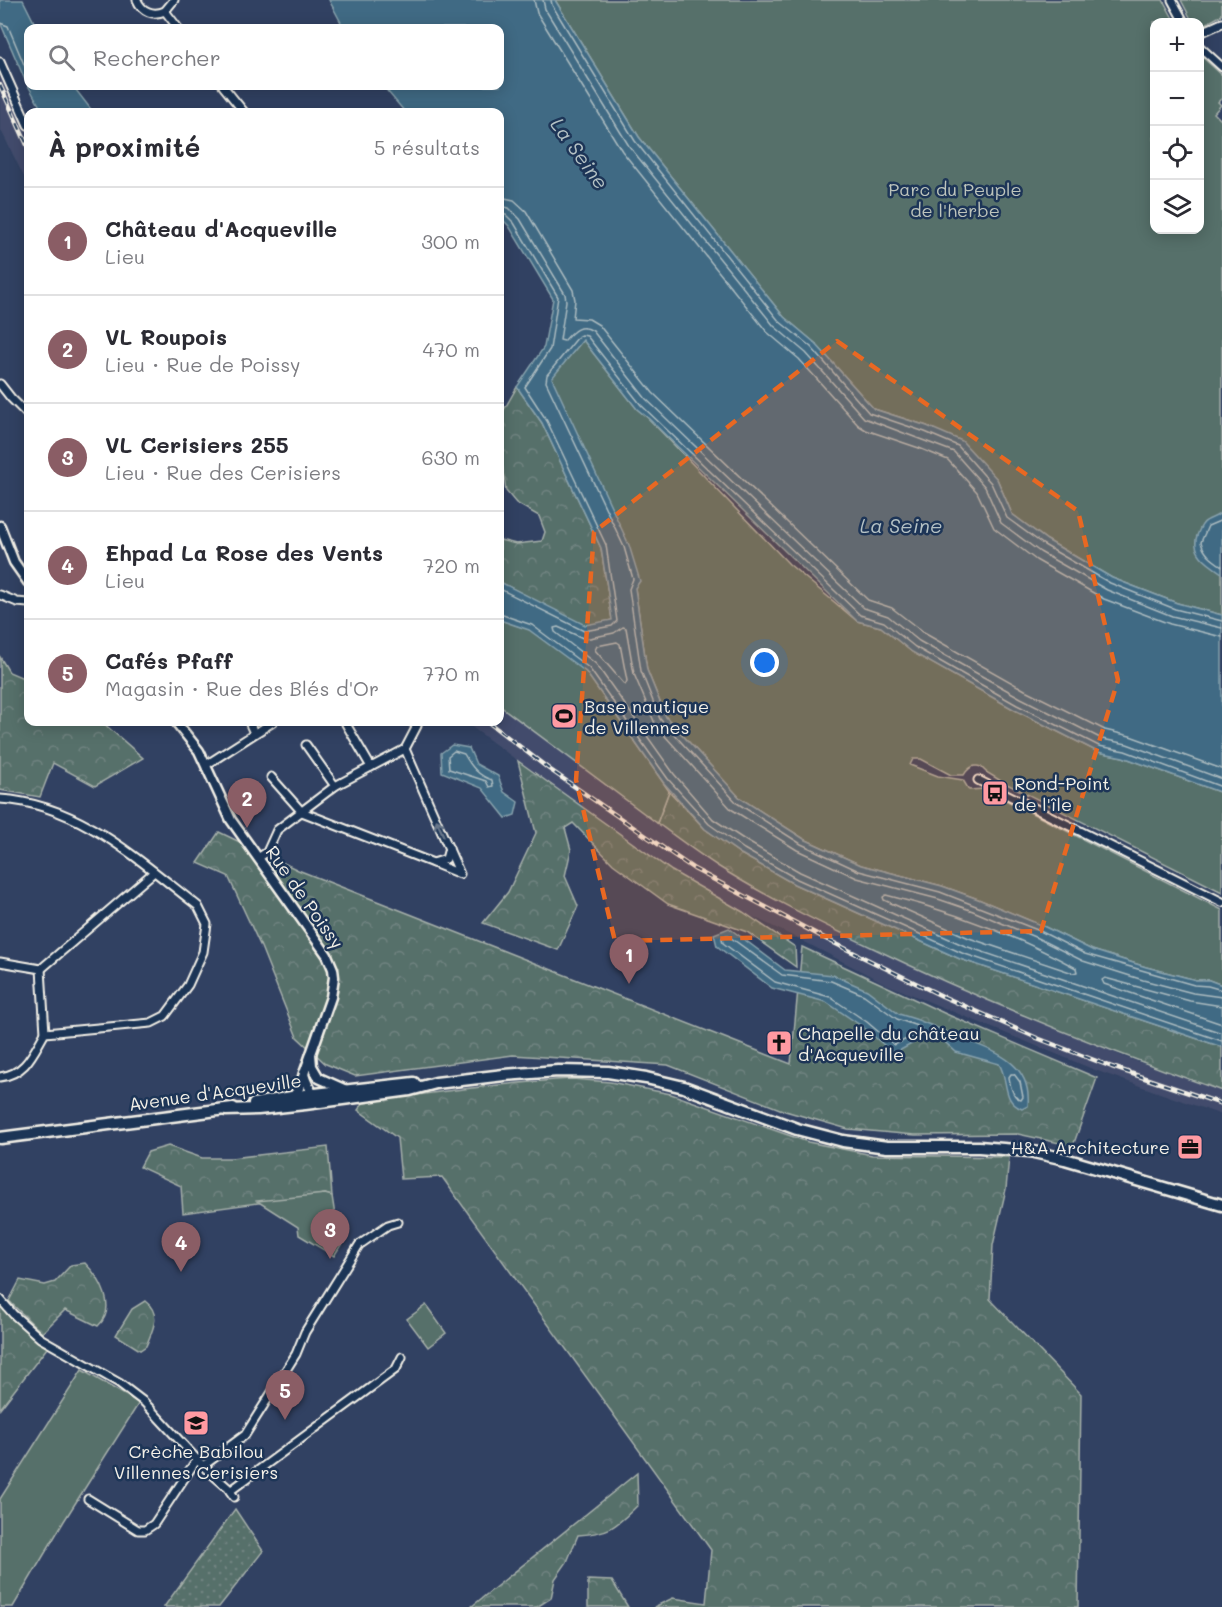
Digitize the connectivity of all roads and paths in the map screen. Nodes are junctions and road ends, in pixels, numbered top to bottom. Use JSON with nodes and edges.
{"nodes":[{"id":1,"x":137,"y":0,"type":"edge"},
{"id":2,"x":174,"y":0,"type":"edge"},
{"id":3,"x":1172,"y":0,"type":"edge"},
{"id":4,"x":165,"y":11,"type":"junction"},
{"id":5,"x":1182,"y":18,"type":"edge"},
{"id":6,"x":1222,"y":23,"type":"edge"},
{"id":7,"x":175,"y":24,"type":"edge"},
{"id":8,"x":1204,"y":31,"type":"edge"},
{"id":9,"x":1204,"y":51,"type":"edge"},
{"id":10,"x":0,"y":62,"type":"edge"},
{"id":11,"x":1222,"y":67,"type":"edge"},
{"id":12,"x":226,"y":90,"type":"edge"},
{"id":13,"x":241,"y":108,"type":"edge"},
{"id":14,"x":24,"y":116,"type":"edge"},
{"id":15,"x":0,"y":384,"type":"edge"},
{"id":16,"x":24,"y":411,"type":"edge"},
{"id":17,"x":0,"y":526,"type":"edge"},
{"id":18,"x":24,"y":576,"type":"edge"},
{"id":19,"x":0,"y":595,"type":"edge"},
{"id":20,"x":24,"y":603,"type":"edge"},
{"id":21,"x":180,"y":726,"type":"edge"},
{"id":22,"x":251,"y":726,"type":"edge"},
{"id":23,"x":266,"y":726,"type":"edge"},
{"id":24,"x":347,"y":726,"type":"edge"},
{"id":25,"x":417,"y":726,"type":"edge"},
{"id":26,"x":254,"y":733,"type":"junction"},
{"id":27,"x":306,"y":744,"type":"dead end"},
{"id":28,"x":405,"y":748,"type":"junction"},
{"id":29,"x":206,"y":765,"type":"junction"},
{"id":30,"x":371,"y":767,"type":"junction"},
{"id":31,"x":271,"y":777,"type":"dead end"},
{"id":32,"x":978,"y":780,"type":"dead end"},
{"id":33,"x":334,"y":786,"type":"junction"},
{"id":34,"x":0,"y":799,"type":"edge"},
{"id":35,"x":302,"y":812,"type":"junction"},
{"id":36,"x":449,"y":848,"type":"junction"},
{"id":37,"x":258,"y":858,"type":"junction"},
{"id":38,"x":433,"y":863,"type":"junction"},
{"id":39,"x":154,"y":872,"type":"junction"},
{"id":40,"x":1222,"y":902,"type":"edge"},
{"id":41,"x":0,"y":962,"type":"edge"},
{"id":42,"x":41,"y":969,"type":"junction"},
{"id":43,"x":45,"y":1033,"type":"junction"},
{"id":44,"x":311,"y":1054,"type":"junction"},
{"id":45,"x":304,"y":1072,"type":"junction"},
{"id":46,"x":0,"y":1077,"type":"edge"},
{"id":47,"x":318,"y":1078,"type":"junction"},
{"id":48,"x":436,"y":1083,"type":"junction"},
{"id":49,"x":347,"y":1090,"type":"junction"},
{"id":50,"x":293,"y":1097,"type":"junction"},
{"id":51,"x":314,"y":1098,"type":"junction"},
{"id":52,"x":226,"y":1110,"type":"junction"},
{"id":53,"x":0,"y":1138,"type":"edge"},
{"id":54,"x":1222,"y":1204,"type":"edge"},
{"id":55,"x":398,"y":1222,"type":"dead end"},
{"id":56,"x":0,"y":1299,"type":"edge"},
{"id":57,"x":402,"y":1357,"type":"dead end"},
{"id":58,"x":197,"y":1459,"type":"junction"},
{"id":59,"x":203,"y":1466,"type":"junction"},
{"id":60,"x":88,"y":1499,"type":"dead end"}],
"edges":[{"from":1,"to":4,"type":"street"},
{"from":2,"to":4,"type":"street"},
{"from":3,"to":5,"type":"street"},
{"from":4,"to":7,"type":"street"},
{"from":6,"to":8,"type":"street"},
{"from":9,"to":11,"type":"street"},
{"from":10,"to":14,"type":"street"},
{"from":12,"to":13,"type":"street"},
{"from":15,"to":16,"type":"street"},
{"from":17,"to":18,"type":"street"},
{"from":19,"to":20,"type":"street"},
{"from":21,"to":29,"type":"street","name":"Rue de Poissy"},
{"from":22,"to":26,"type":"street"},
{"from":23,"to":26,"type":"street"},
{"from":24,"to":30,"type":"street"},
{"from":25,"to":28,"type":"street"},
{"from":26,"to":29,"type":"street"},
{"from":27,"to":33,"type":"street"},
{"from":28,"to":30,"type":"street"},
{"from":36,"to":28,"type":"street","one_way":true},
{"from":29,"to":37,"type":"street","name":"Rue de Poissy"},
{"from":30,"to":33,"type":"street"},
{"from":31,"to":35,"type":"street"},
{"from":32,"to":40,"type":"street"},
{"from":33,"to":35,"type":"street"},
{"from":34,"to":39,"type":"street"},
{"from":35,"to":37,"type":"street"},
{"from":35,"to":38,"type":"street"},
{"from":36,"to":38,"type":"street"},
{"from":36,"to":38,"type":"street"},
{"from":37,"to":44,"type":"street","name":"Rue de Poissy"},
{"from":39,"to":42,"type":"street"},
{"from":39,"to":43,"type":"street"},
{"from":41,"to":42,"type":"street"},
{"from":42,"to":43,"type":"street"},
{"from":43,"to":46,"type":"street"},
{"from":44,"to":45,"type":"street","name":"Rue de Poissy"},
{"from":44,"to":47,"type":"street"},
{"from":45,"to":50,"type":"street","name":"Rue de Poissy"},
{"from":45,"to":51,"type":"street"},
{"from":47,"to":49,"type":"street"},
{"from":47,"to":51,"type":"street"},
{"from":48,"to":49,"type":"main road","name":"Avenue d'Acqueville"},
{"from":48,"to":51,"type":"main road"},
{"from":48,"to":54,"type":"main road"},
{"from":49,"to":51,"type":"main road","name":"Avenue d'Acqueville"},
{"from":50,"to":51,"type":"main road","name":"Avenue d'Acqueville"},
{"from":50,"to":52,"type":"main road","name":"Avenue d'Acqueville"},
{"from":51,"to":52,"type":"main road"},
{"from":52,"to":53,"type":"main road","name":"Avenue d'Acqueville"},
{"from":55,"to":59,"type":"street"},
{"from":56,"to":58,"type":"street"},
{"from":57,"to":59,"type":"street"},
{"from":58,"to":59,"type":"street"},
{"from":58,"to":60,"type":"street"}]}
